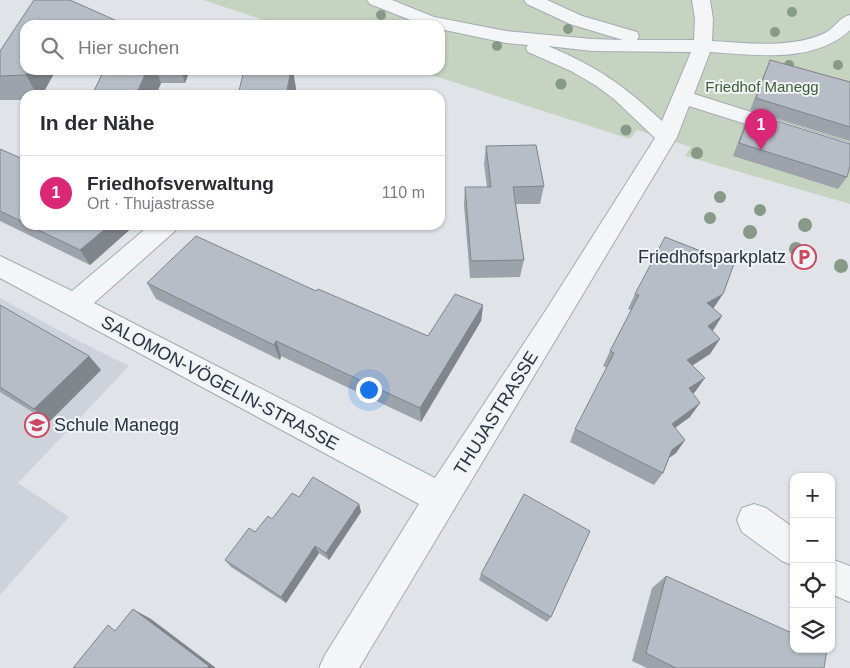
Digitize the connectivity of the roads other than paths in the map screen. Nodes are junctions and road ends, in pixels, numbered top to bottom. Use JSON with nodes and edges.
{"nodes":[{"id":1,"x":376,"y":0,"type":"edge"},
{"id":2,"x":533,"y":0,"type":"edge"},
{"id":3,"x":702,"y":0,"type":"edge"},
{"id":4,"x":426,"y":20,"type":"edge"},
{"id":5,"x":850,"y":20,"type":"edge"},
{"id":6,"x":445,"y":24,"type":"edge"},
{"id":7,"x":506,"y":37,"type":"junction"},
{"id":8,"x":682,"y":46,"type":"junction"},
{"id":9,"x":703,"y":46,"type":"junction"},
{"id":10,"x":850,"y":47,"type":"edge"},
{"id":11,"x":799,"y":48,"type":"junction"},
{"id":12,"x":683,"y":97,"type":"junction"},
{"id":13,"x":660,"y":147,"type":"junction"},
{"id":14,"x":850,"y":150,"type":"edge"},
{"id":15,"x":160,"y":230,"type":"edge"},
{"id":16,"x":0,"y":266,"type":"edge"},
{"id":17,"x":74,"y":305,"type":"junction"},
{"id":18,"x":441,"y":498,"type":"junction"},
{"id":19,"x":754,"y":520,"type":"dead end"},
{"id":20,"x":790,"y":546,"type":"edge"},
{"id":21,"x":835,"y":578,"type":"edge"},
{"id":22,"x":850,"y":584,"type":"edge"},
{"id":23,"x":338,"y":668,"type":"edge"}],
"edges":[{"from":1,"to":4,"type":"street"},
{"from":2,"to":8,"type":"street"},
{"from":3,"to":9,"type":"street","name":"THUJASTRASSE"},
{"from":5,"to":11,"type":"street"},
{"from":6,"to":7,"type":"street"},
{"from":7,"to":8,"type":"street"},
{"from":7,"to":13,"type":"street"},
{"from":8,"to":9,"type":"street"},
{"from":9,"to":11,"type":"street"},
{"from":9,"to":12,"type":"street","name":"THUJASTRASSE"},
{"from":10,"to":11,"type":"street"},
{"from":12,"to":13,"type":"street","name":"THUJASTRASSE"},
{"from":12,"to":14,"type":"street"},
{"from":13,"to":18,"type":"street","name":"THUJASTRASSE"},
{"from":15,"to":17,"type":"street"},
{"from":16,"to":17,"type":"street","name":"SALOMON-VÖGELIN-STRASSE"},
{"from":17,"to":18,"type":"street","name":"SALOMON-VÖGELIN-STRASSE"},
{"from":18,"to":23,"type":"street","name":"THUJASTRASSE"},
{"from":19,"to":20,"type":"street"},
{"from":21,"to":22,"type":"street"}]}
